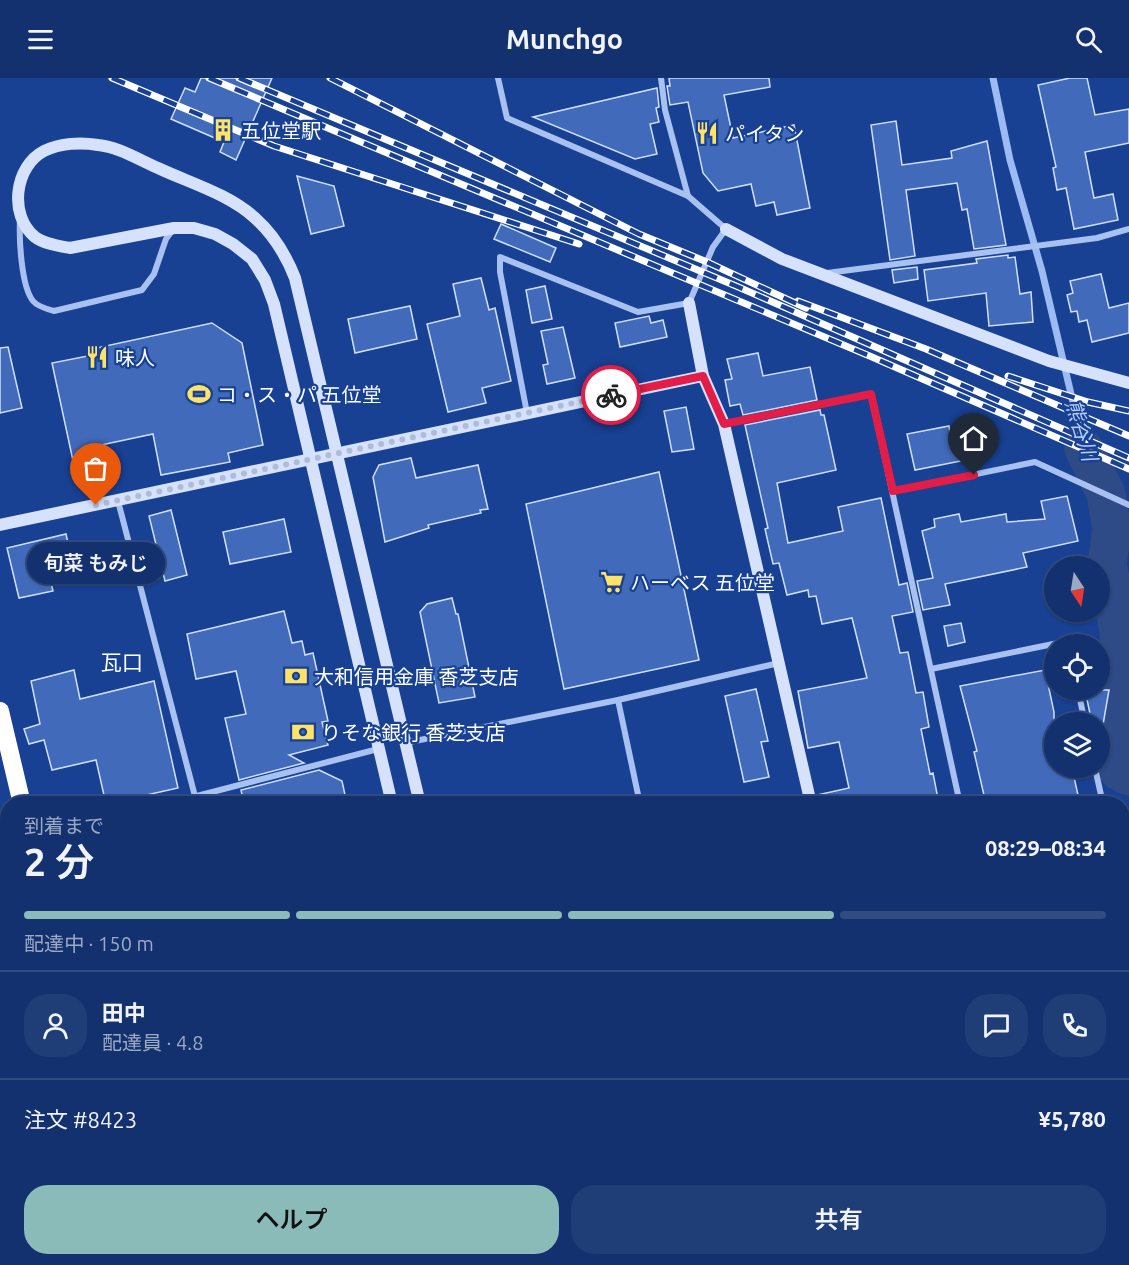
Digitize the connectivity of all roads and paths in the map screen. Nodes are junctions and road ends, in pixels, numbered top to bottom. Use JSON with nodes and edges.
{"nodes":[{"id":1,"x":498,"y":78,"type":"edge"},
{"id":2,"x":661,"y":78,"type":"edge"},
{"id":3,"x":688,"y":196,"type":"junction"},
{"id":4,"x":20,"y":213,"type":"junction"},
{"id":5,"x":174,"y":228,"type":"junction"},
{"id":6,"x":726,"y":229,"type":"junction"},
{"id":7,"x":1129,"y":229,"type":"edge"},
{"id":8,"x":823,"y":273,"type":"junction"},
{"id":9,"x":689,"y":303,"type":"junction"},
{"id":10,"x":703,"y":376,"type":"junction"},
{"id":11,"x":1129,"y":383,"type":"edge"},
{"id":12,"x":527,"y":413,"type":"junction"},
{"id":13,"x":724,"y":424,"type":"junction"},
{"id":14,"x":337,"y":454,"type":"junction"},
{"id":15,"x":310,"y":461,"type":"junction"},
{"id":16,"x":893,"y":491,"type":"junction"},
{"id":17,"x":118,"y":501,"type":"junction"},
{"id":18,"x":1129,"y":505,"type":"edge"},
{"id":19,"x":0,"y":525,"type":"edge"},
{"id":20,"x":1044,"y":646,"type":"edge"},
{"id":21,"x":779,"y":663,"type":"junction"},
{"id":22,"x":931,"y":669,"type":"junction"},
{"id":23,"x":618,"y":699,"type":"junction"},
{"id":24,"x":0,"y":711,"type":"edge"},
{"id":25,"x":405,"y":743,"type":"junction"},
{"id":26,"x":378,"y":749,"type":"junction"},
{"id":27,"x":1097,"y":778,"type":"edge"},
{"id":28,"x":20,"y":796,"type":"edge"},
{"id":29,"x":195,"y":796,"type":"joint"},
{"id":30,"x":390,"y":796,"type":"edge"},
{"id":31,"x":418,"y":796,"type":"edge"},
{"id":32,"x":638,"y":796,"type":"edge"},
{"id":33,"x":809,"y":796,"type":"edge"},
{"id":34,"x":958,"y":796,"type":"edge"},
{"id":35,"x":1100,"y":796,"type":"edge"}],
"edges":[{"from":1,"to":3,"type":"street"},
{"from":2,"to":3,"type":"street"},
{"from":3,"to":6,"type":"street"},
{"from":4,"to":5,"type":"street"},
{"from":4,"to":5,"type":"street"},
{"from":4,"to":14,"type":"street"},
{"from":5,"to":15,"type":"street"},
{"from":6,"to":8,"type":"street"},
{"from":6,"to":9,"type":"street"},
{"from":7,"to":8,"type":"street"},
{"from":8,"to":11,"type":"street"},
{"from":9,"to":10,"type":"street"},
{"from":9,"to":12,"type":"street"},
{"from":10,"to":12,"type":"street"},
{"from":10,"to":13,"type":"street"},
{"from":12,"to":14,"type":"street"},
{"from":13,"to":16,"type":"street"},
{"from":13,"to":21,"type":"street"},
{"from":14,"to":15,"type":"street"},
{"from":14,"to":25,"type":"street"},
{"from":15,"to":17,"type":"street"},
{"from":15,"to":26,"type":"street"},
{"from":16,"to":18,"type":"street"},
{"from":16,"to":22,"type":"street"},
{"from":17,"to":19,"type":"street"},
{"from":17,"to":29,"type":"street"},
{"from":20,"to":22,"type":"street"},
{"from":21,"to":23,"type":"street"},
{"from":21,"to":33,"type":"street"},
{"from":22,"to":34,"type":"street"},
{"from":23,"to":25,"type":"street"},
{"from":23,"to":32,"type":"street"},
{"from":24,"to":28,"type":"highway"},
{"from":25,"to":31,"type":"street"},
{"from":26,"to":29,"type":"street"},
{"from":26,"to":30,"type":"street"},
{"from":27,"to":35,"type":"street"}]}
